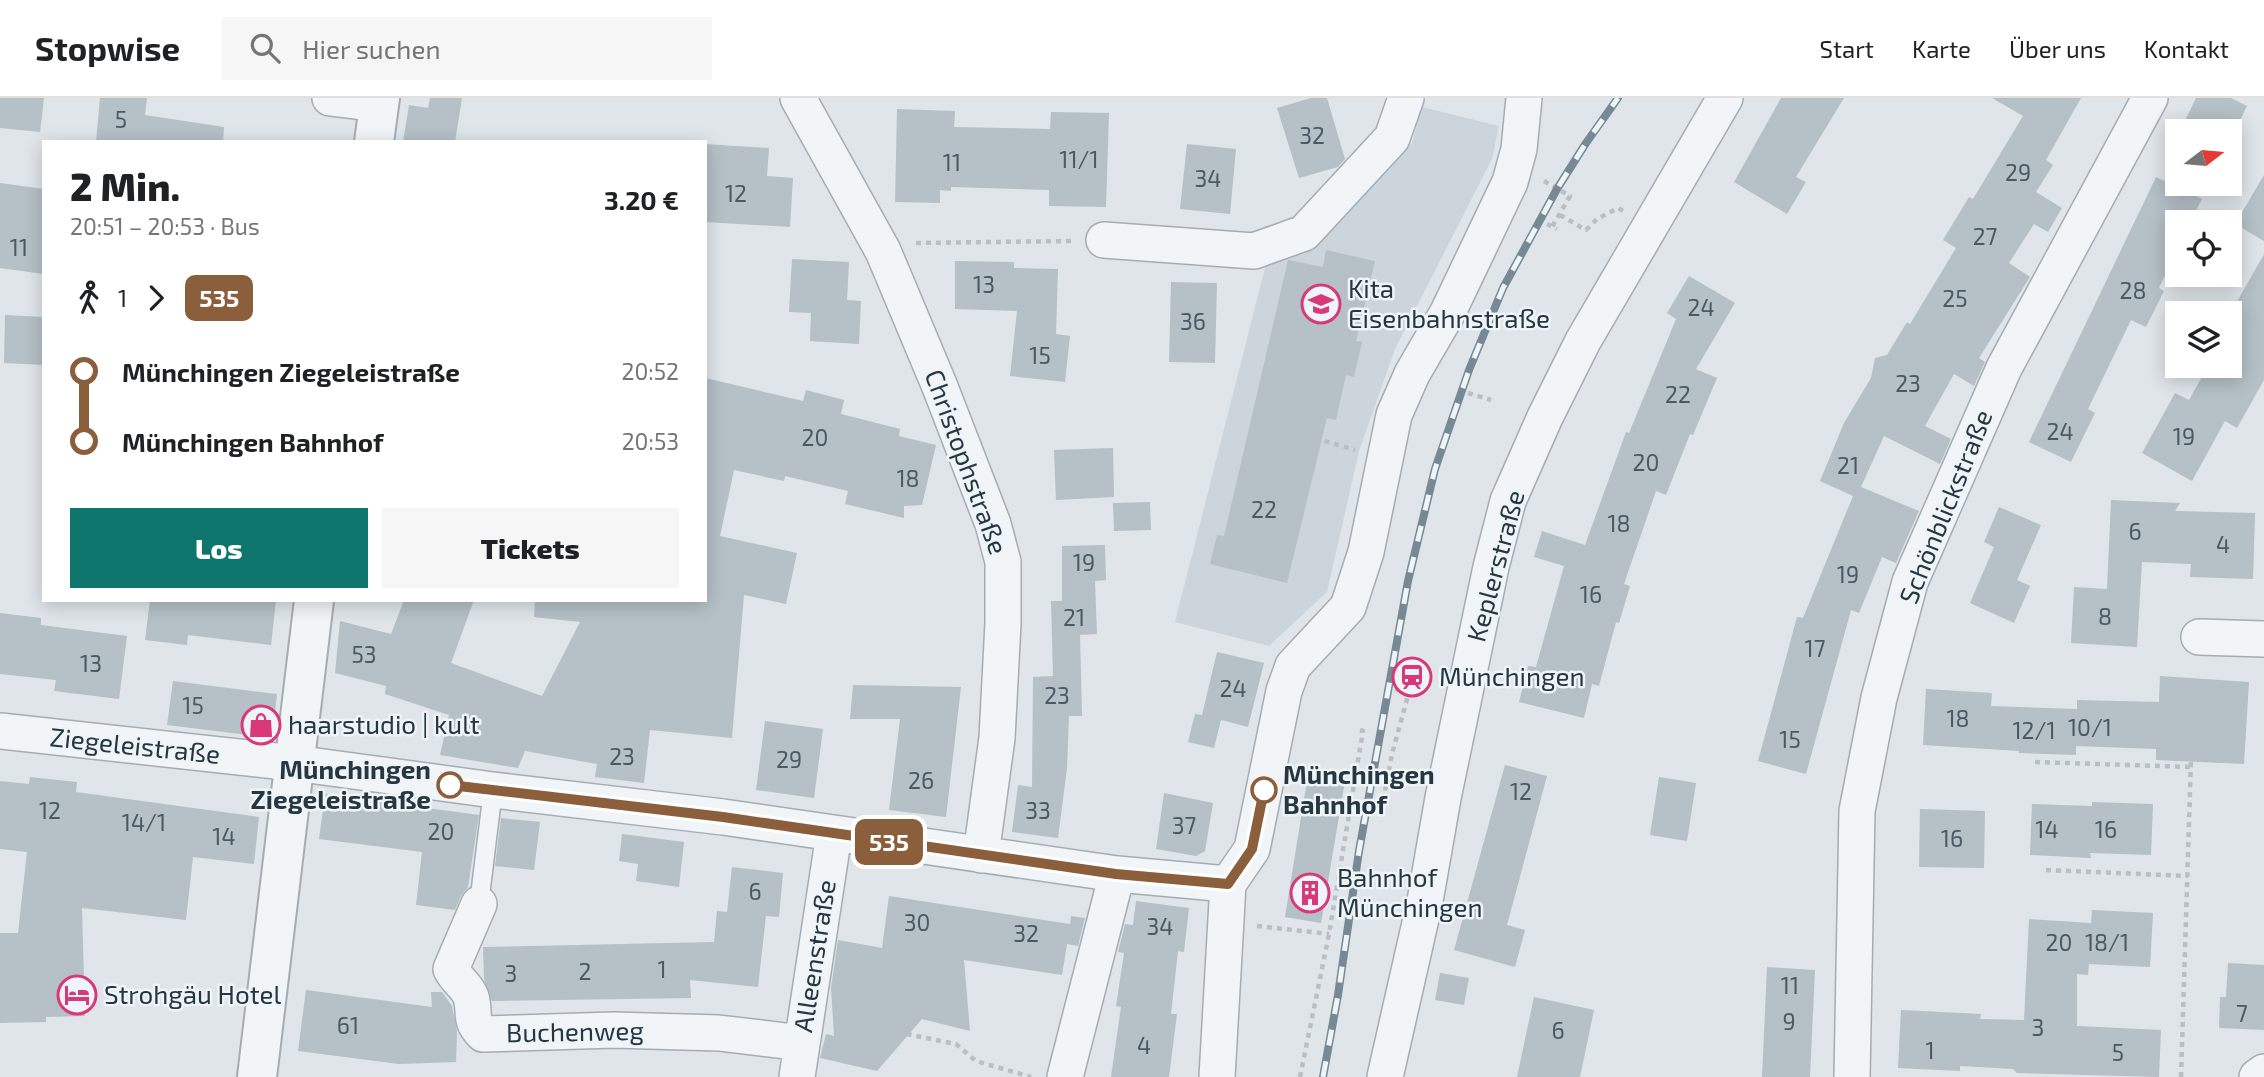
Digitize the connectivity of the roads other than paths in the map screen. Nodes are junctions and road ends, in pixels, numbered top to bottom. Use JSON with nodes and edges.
{"nodes":[{"id":1,"x":330,"y":98,"type":"edge"},
{"id":2,"x":798,"y":98,"type":"edge"},
{"id":3,"x":1406,"y":98,"type":"edge"},
{"id":4,"x":1524,"y":98,"type":"edge"},
{"id":5,"x":1725,"y":98,"type":"edge"},
{"id":6,"x":2150,"y":98,"type":"edge"},
{"id":7,"x":380,"y":101,"type":"edge"},
{"id":8,"x":374,"y":140,"type":"edge"},
{"id":9,"x":1104,"y":240,"type":"road end"},
{"id":10,"x":314,"y":602,"type":"edge"},
{"id":11,"x":2199,"y":637,"type":"dead end"},
{"id":12,"x":2264,"y":639,"type":"edge"},
{"id":13,"x":0,"y":731,"type":"edge"},
{"id":14,"x":294,"y":763,"type":"junction"},
{"id":15,"x":493,"y":790,"type":"junction"},
{"id":16,"x":834,"y":834,"type":"junction"},
{"id":17,"x":981,"y":855,"type":"junction"},
{"id":18,"x":1116,"y":874,"type":"junction"},
{"id":19,"x":1228,"y":884,"type":"junction"},
{"id":20,"x":479,"y":904,"type":"joint"},
{"id":21,"x":804,"y":1028,"type":"junction"},
{"id":22,"x":2264,"y":1072,"type":"edge"},
{"id":23,"x":257,"y":1077,"type":"edge"},
{"id":24,"x":797,"y":1077,"type":"edge"},
{"id":25,"x":1065,"y":1077,"type":"edge"},
{"id":26,"x":1217,"y":1077,"type":"edge"},
{"id":27,"x":1385,"y":1077,"type":"edge"},
{"id":28,"x":1852,"y":1077,"type":"edge"},
{"id":29,"x":2257,"y":1077,"type":"edge"}],
"edges":[{"from":1,"to":7,"type":"street"},
{"from":2,"to":17,"type":"street","name":"Christophstraße"},
{"from":3,"to":9,"type":"street"},
{"from":4,"to":19,"type":"street"},
{"from":5,"to":27,"type":"street","name":"Keplerstraße"},
{"from":6,"to":28,"type":"street","name":"Schönblickstraße"},
{"from":7,"to":8,"type":"street"},
{"from":10,"to":14,"type":"street"},
{"from":11,"to":12,"type":"street"},
{"from":13,"to":14,"type":"street","name":"Ziegeleistraße"},
{"from":14,"to":15,"type":"street","name":"Ziegeleistraße"},
{"from":14,"to":23,"type":"street"},
{"from":15,"to":16,"type":"street","name":"Ziegeleistraße"},
{"from":15,"to":20,"type":"lane","name":"Buchenweg"},
{"from":16,"to":17,"type":"street","name":"Ziegeleistraße"},
{"from":16,"to":21,"type":"street","name":"Alleenstraße"},
{"from":17,"to":18,"type":"street","name":"Ziegeleistraße"},
{"from":18,"to":19,"type":"street","name":"Ziegeleistraße"},
{"from":18,"to":25,"type":"street"},
{"from":19,"to":26,"type":"street"},
{"from":20,"to":21,"type":"street","name":"Buchenweg"},
{"from":21,"to":24,"type":"street","name":"Alleenstraße"},
{"from":22,"to":29,"type":"street"}]}
